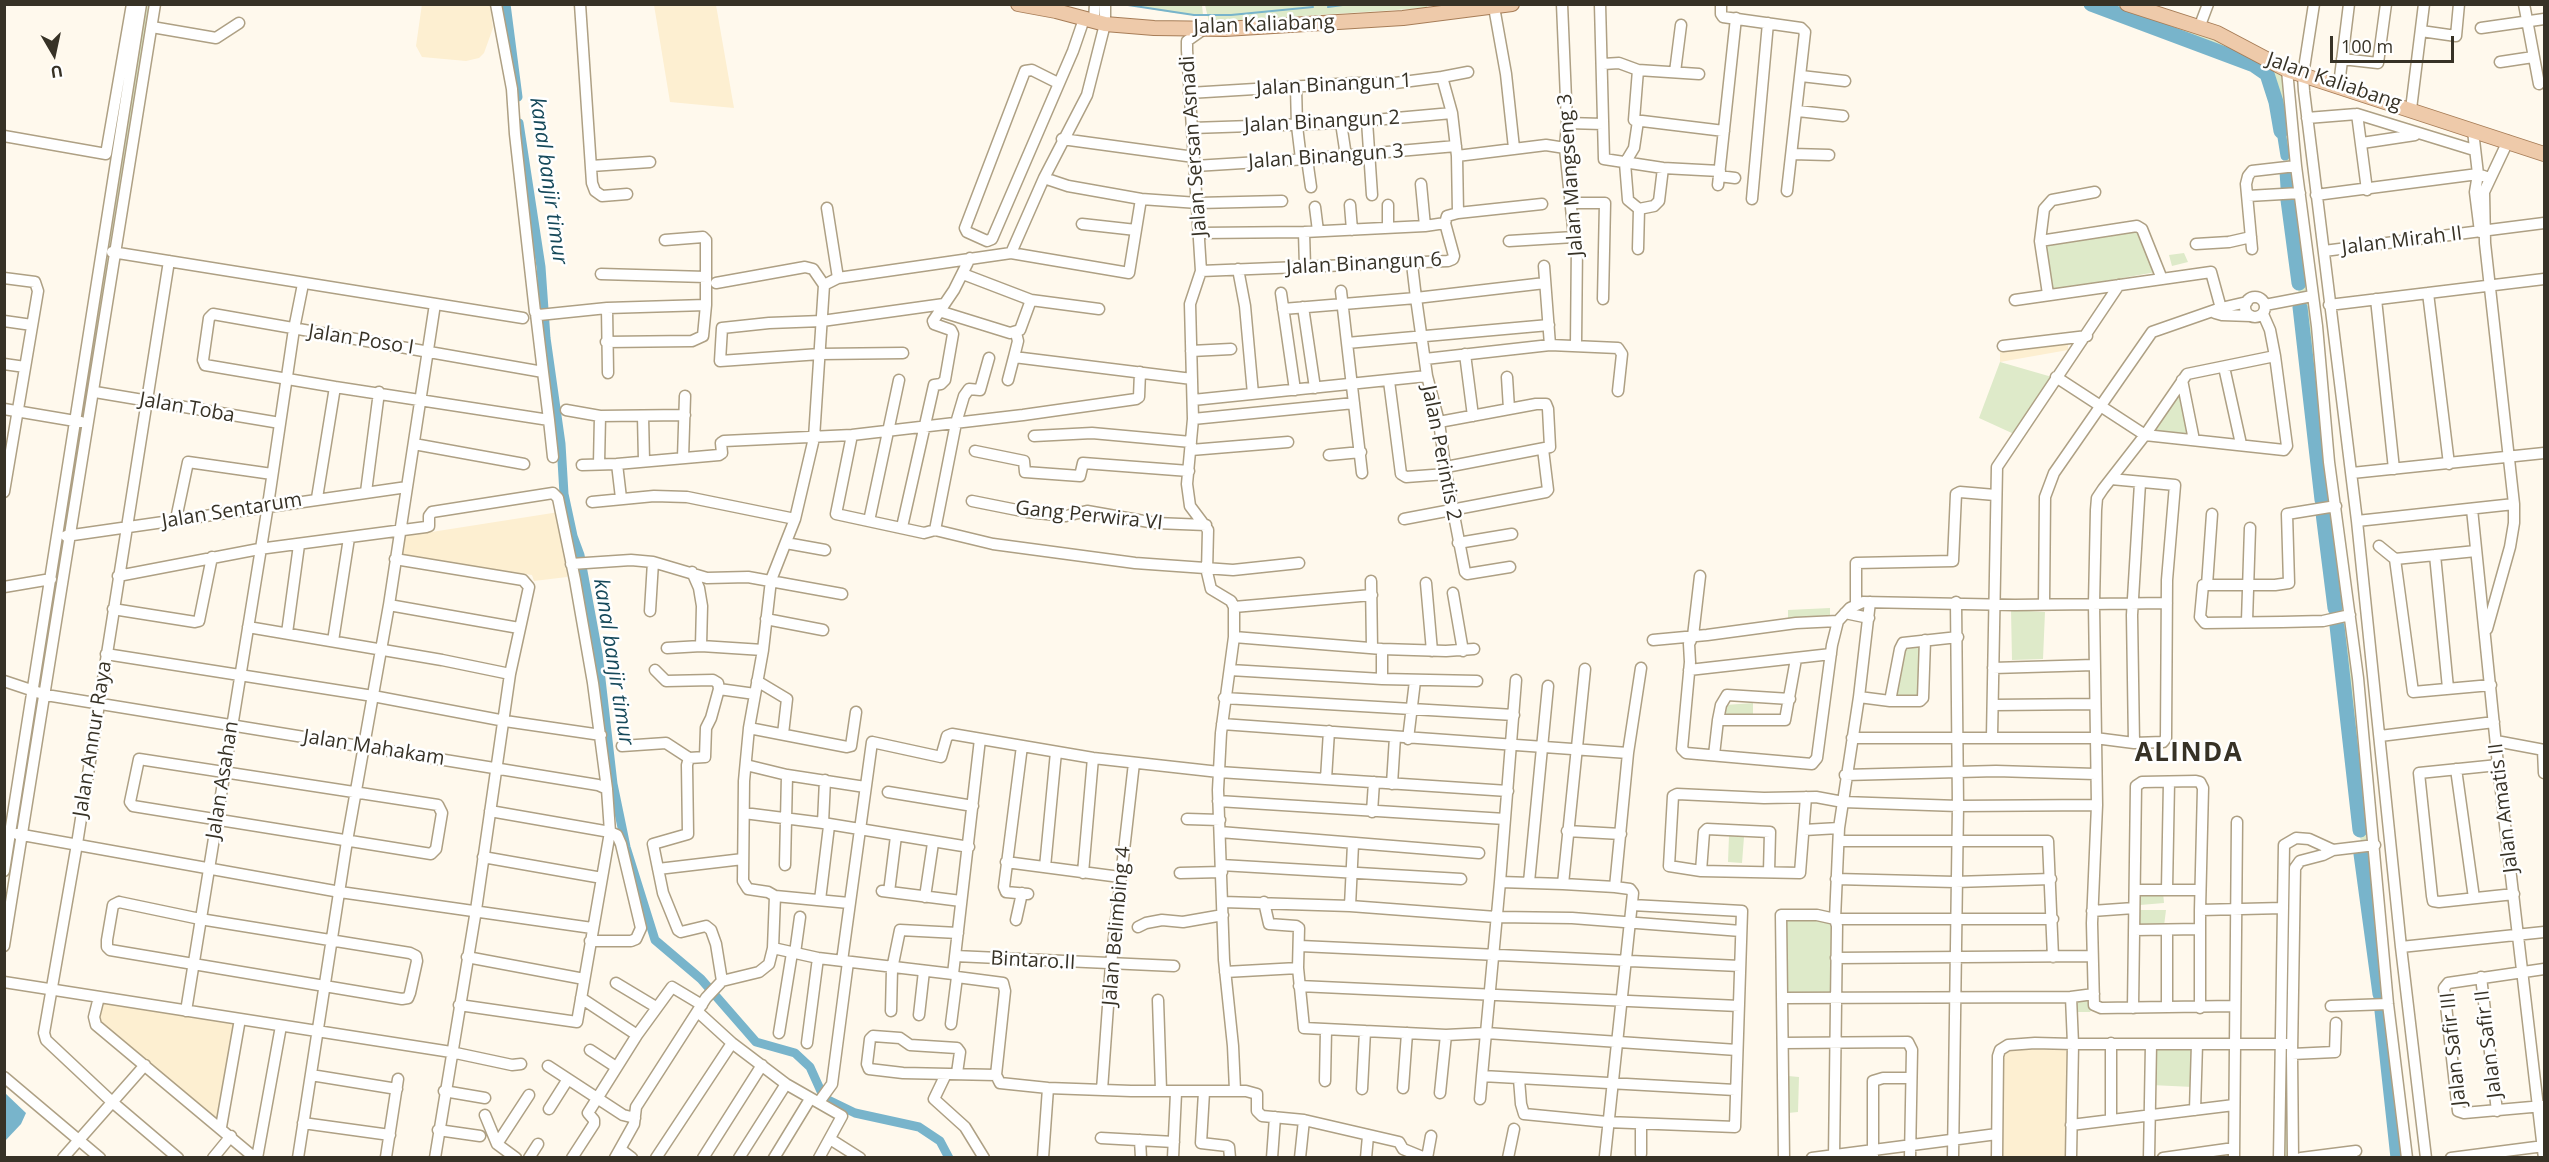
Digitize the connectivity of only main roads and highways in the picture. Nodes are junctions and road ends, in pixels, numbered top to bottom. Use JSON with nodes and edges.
{"nodes":[{"id":1,"x":1018,"y":4,"type":"edge"},
{"id":2,"x":1512,"y":4,"type":"edge"},
{"id":3,"x":2127,"y":4,"type":"edge"},
{"id":4,"x":1098,"y":13,"type":"edge"},
{"id":5,"x":2544,"y":154,"type":"edge"}],
"edges":[{"from":1,"to":4,"type":"main road","name":"Jalan Kaliabang"},
{"from":2,"to":4,"type":"main road","name":"Jalan Kaliabang"},
{"from":3,"to":5,"type":"main road","name":"Jalan Kaliabang"}]}
